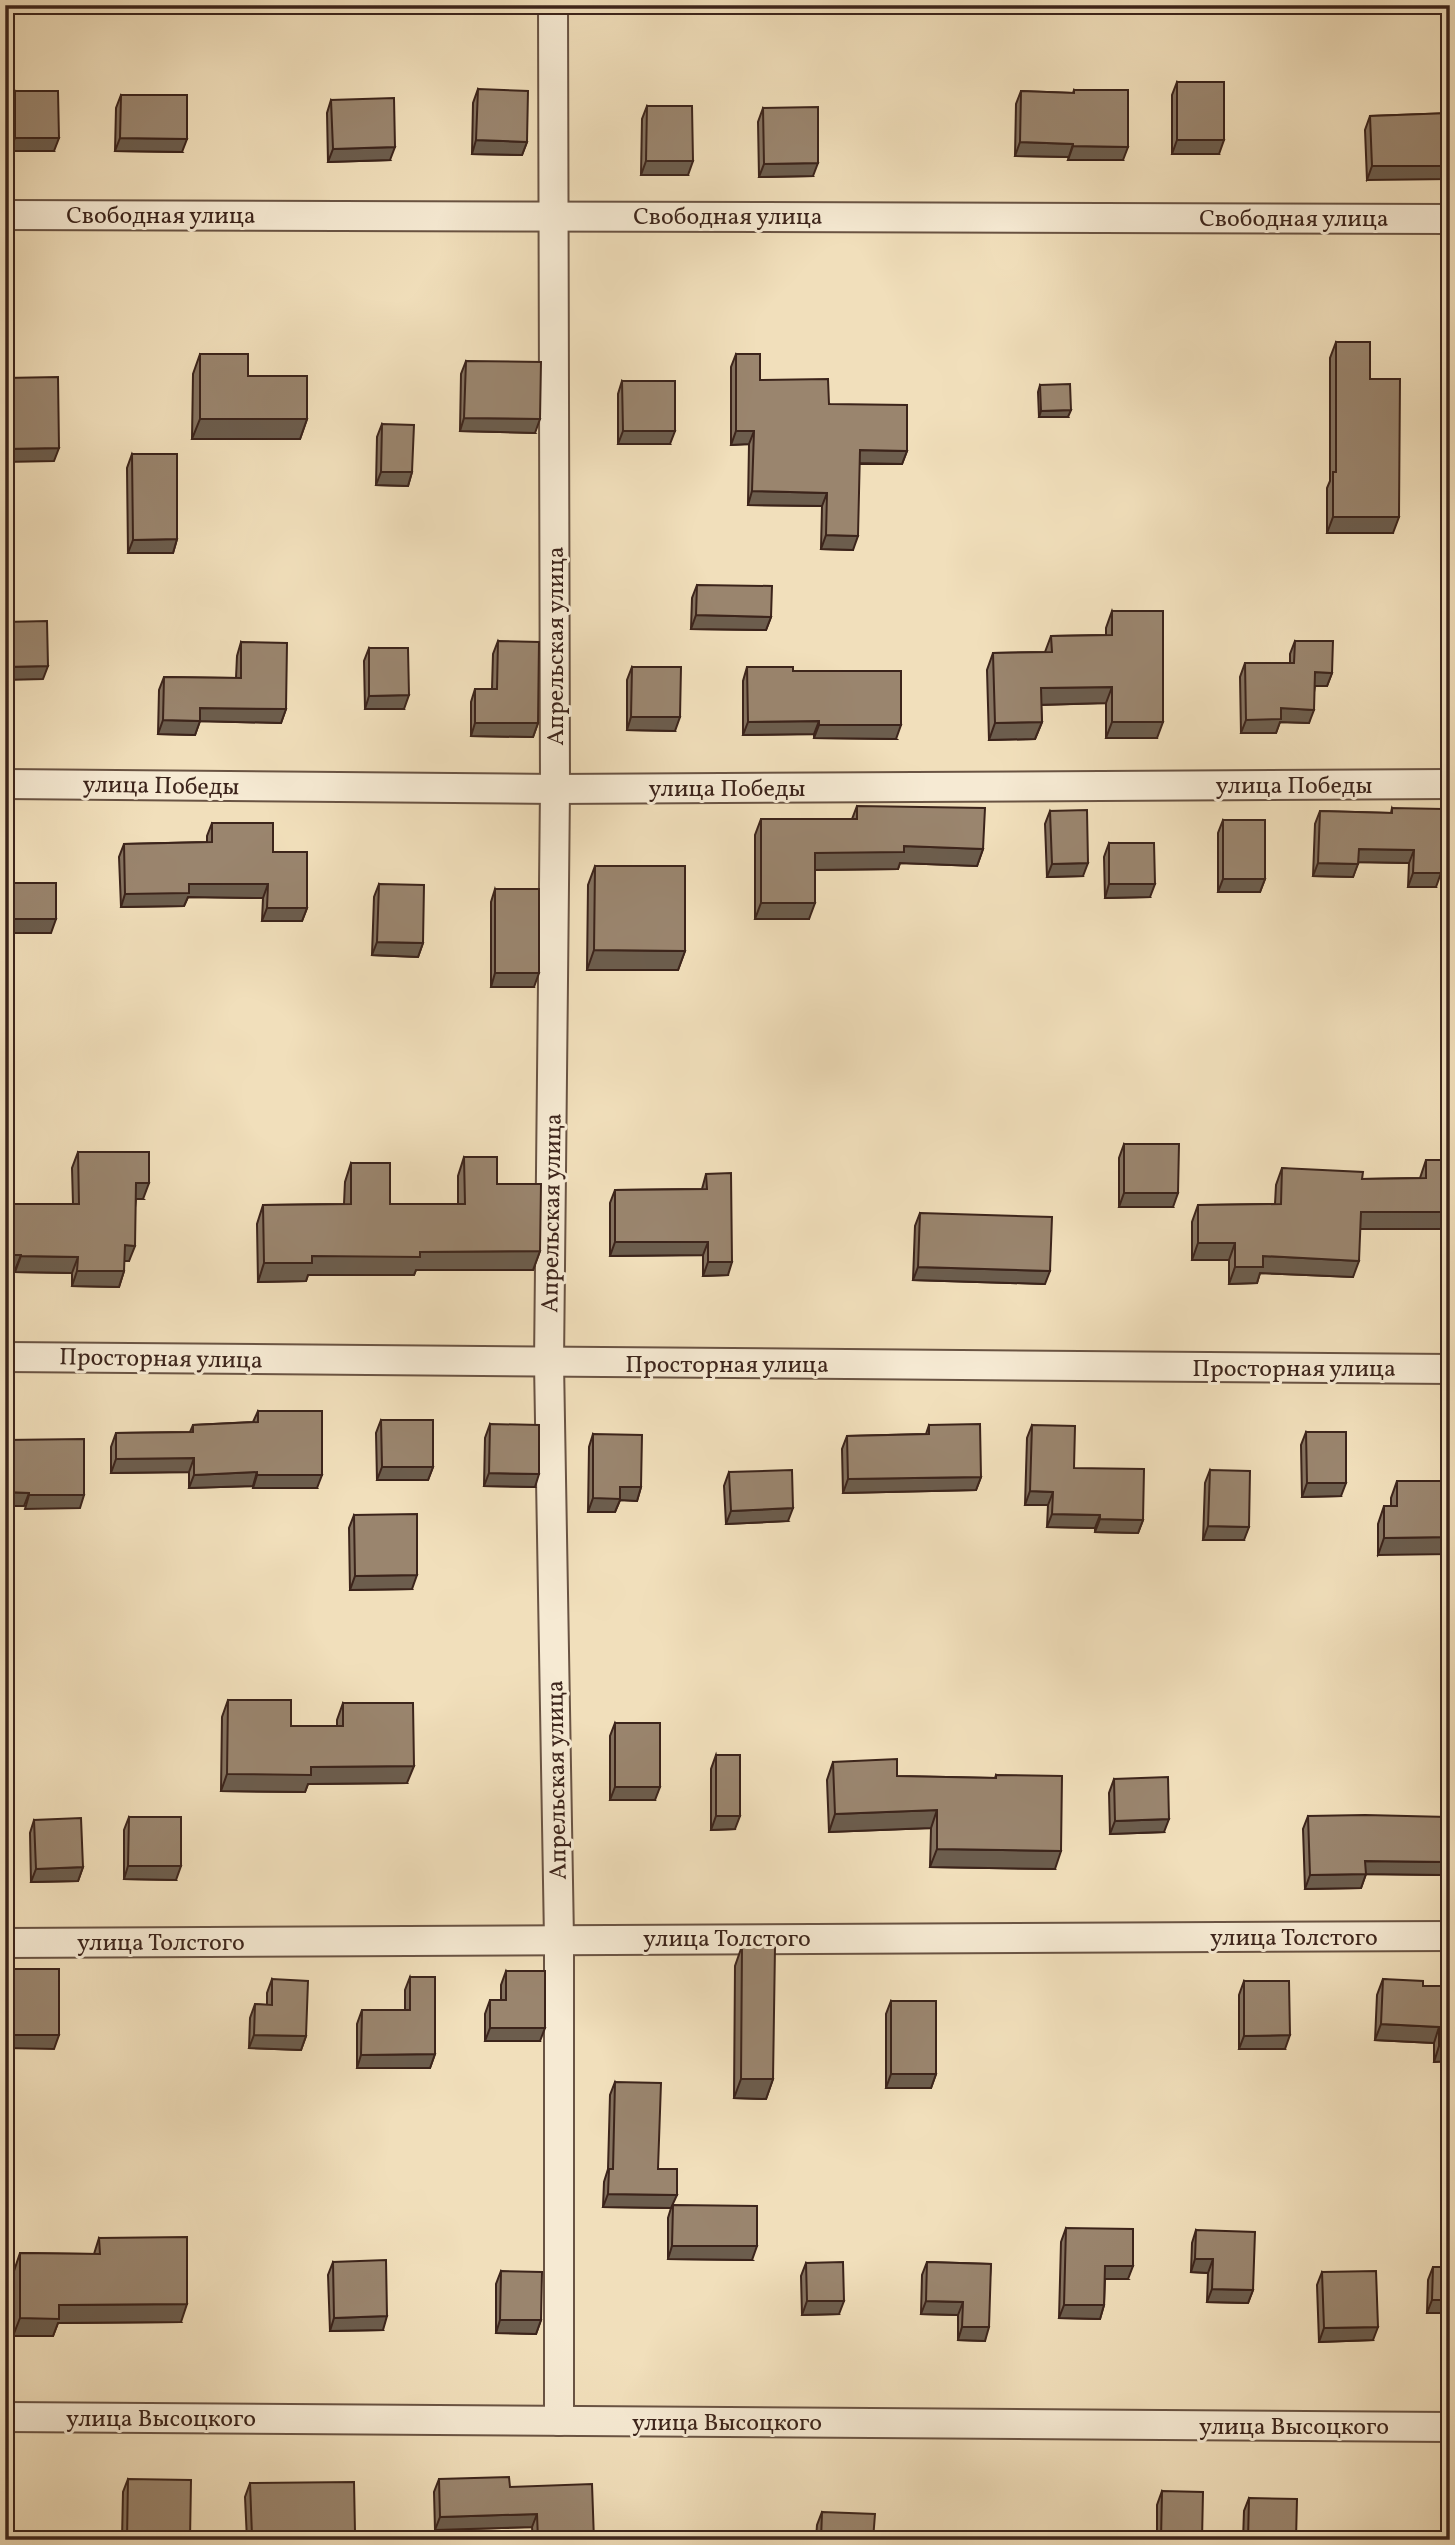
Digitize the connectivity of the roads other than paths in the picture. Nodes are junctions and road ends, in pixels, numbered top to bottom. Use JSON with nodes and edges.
{"nodes":[{"id":1,"x":553,"y":5,"type":"edge"},
{"id":2,"x":5,"y":215,"type":"edge"},
{"id":3,"x":554,"y":216,"type":"junction"},
{"id":4,"x":1450,"y":219,"type":"edge"},
{"id":5,"x":5,"y":784,"type":"edge"},
{"id":6,"x":1450,"y":784,"type":"edge"},
{"id":7,"x":555,"y":789,"type":"junction"},
{"id":8,"x":5,"y":1356,"type":"edge"},
{"id":9,"x":549,"y":1363,"type":"junction"},
{"id":10,"x":1450,"y":1369,"type":"edge"},
{"id":11,"x":1450,"y":1936,"type":"edge"},
{"id":12,"x":559,"y":1939,"type":"junction"},
{"id":13,"x":5,"y":1943,"type":"edge"},
{"id":14,"x":5,"y":2417,"type":"edge"},
{"id":15,"x":559,"y":2421,"type":"junction"},
{"id":16,"x":1450,"y":2427,"type":"edge"}],
"edges":[{"from":1,"to":3,"type":"street","name":"Апрельская улица"},
{"from":2,"to":3,"type":"street","name":"Свободная улица"},
{"from":3,"to":4,"type":"street","name":"Свободная улица"},
{"from":3,"to":7,"type":"street","name":"Апрельская улица"},
{"from":5,"to":7,"type":"street","name":"улица Победы"},
{"from":6,"to":7,"type":"street","name":"улица Победы"},
{"from":7,"to":9,"type":"street","name":"Апрельская улица"},
{"from":8,"to":9,"type":"street","name":"Просторная улица"},
{"from":9,"to":10,"type":"street","name":"Просторная улица"},
{"from":9,"to":12,"type":"street","name":"Апрельская улица"},
{"from":11,"to":12,"type":"street","name":"улица Толстого"},
{"from":12,"to":13,"type":"street","name":"улица Толстого"},
{"from":12,"to":15,"type":"street","name":"Апрельская улица"},
{"from":14,"to":15,"type":"street","name":"улица Высоцкого"},
{"from":15,"to":16,"type":"street","name":"улица Высоцкого"}]}
